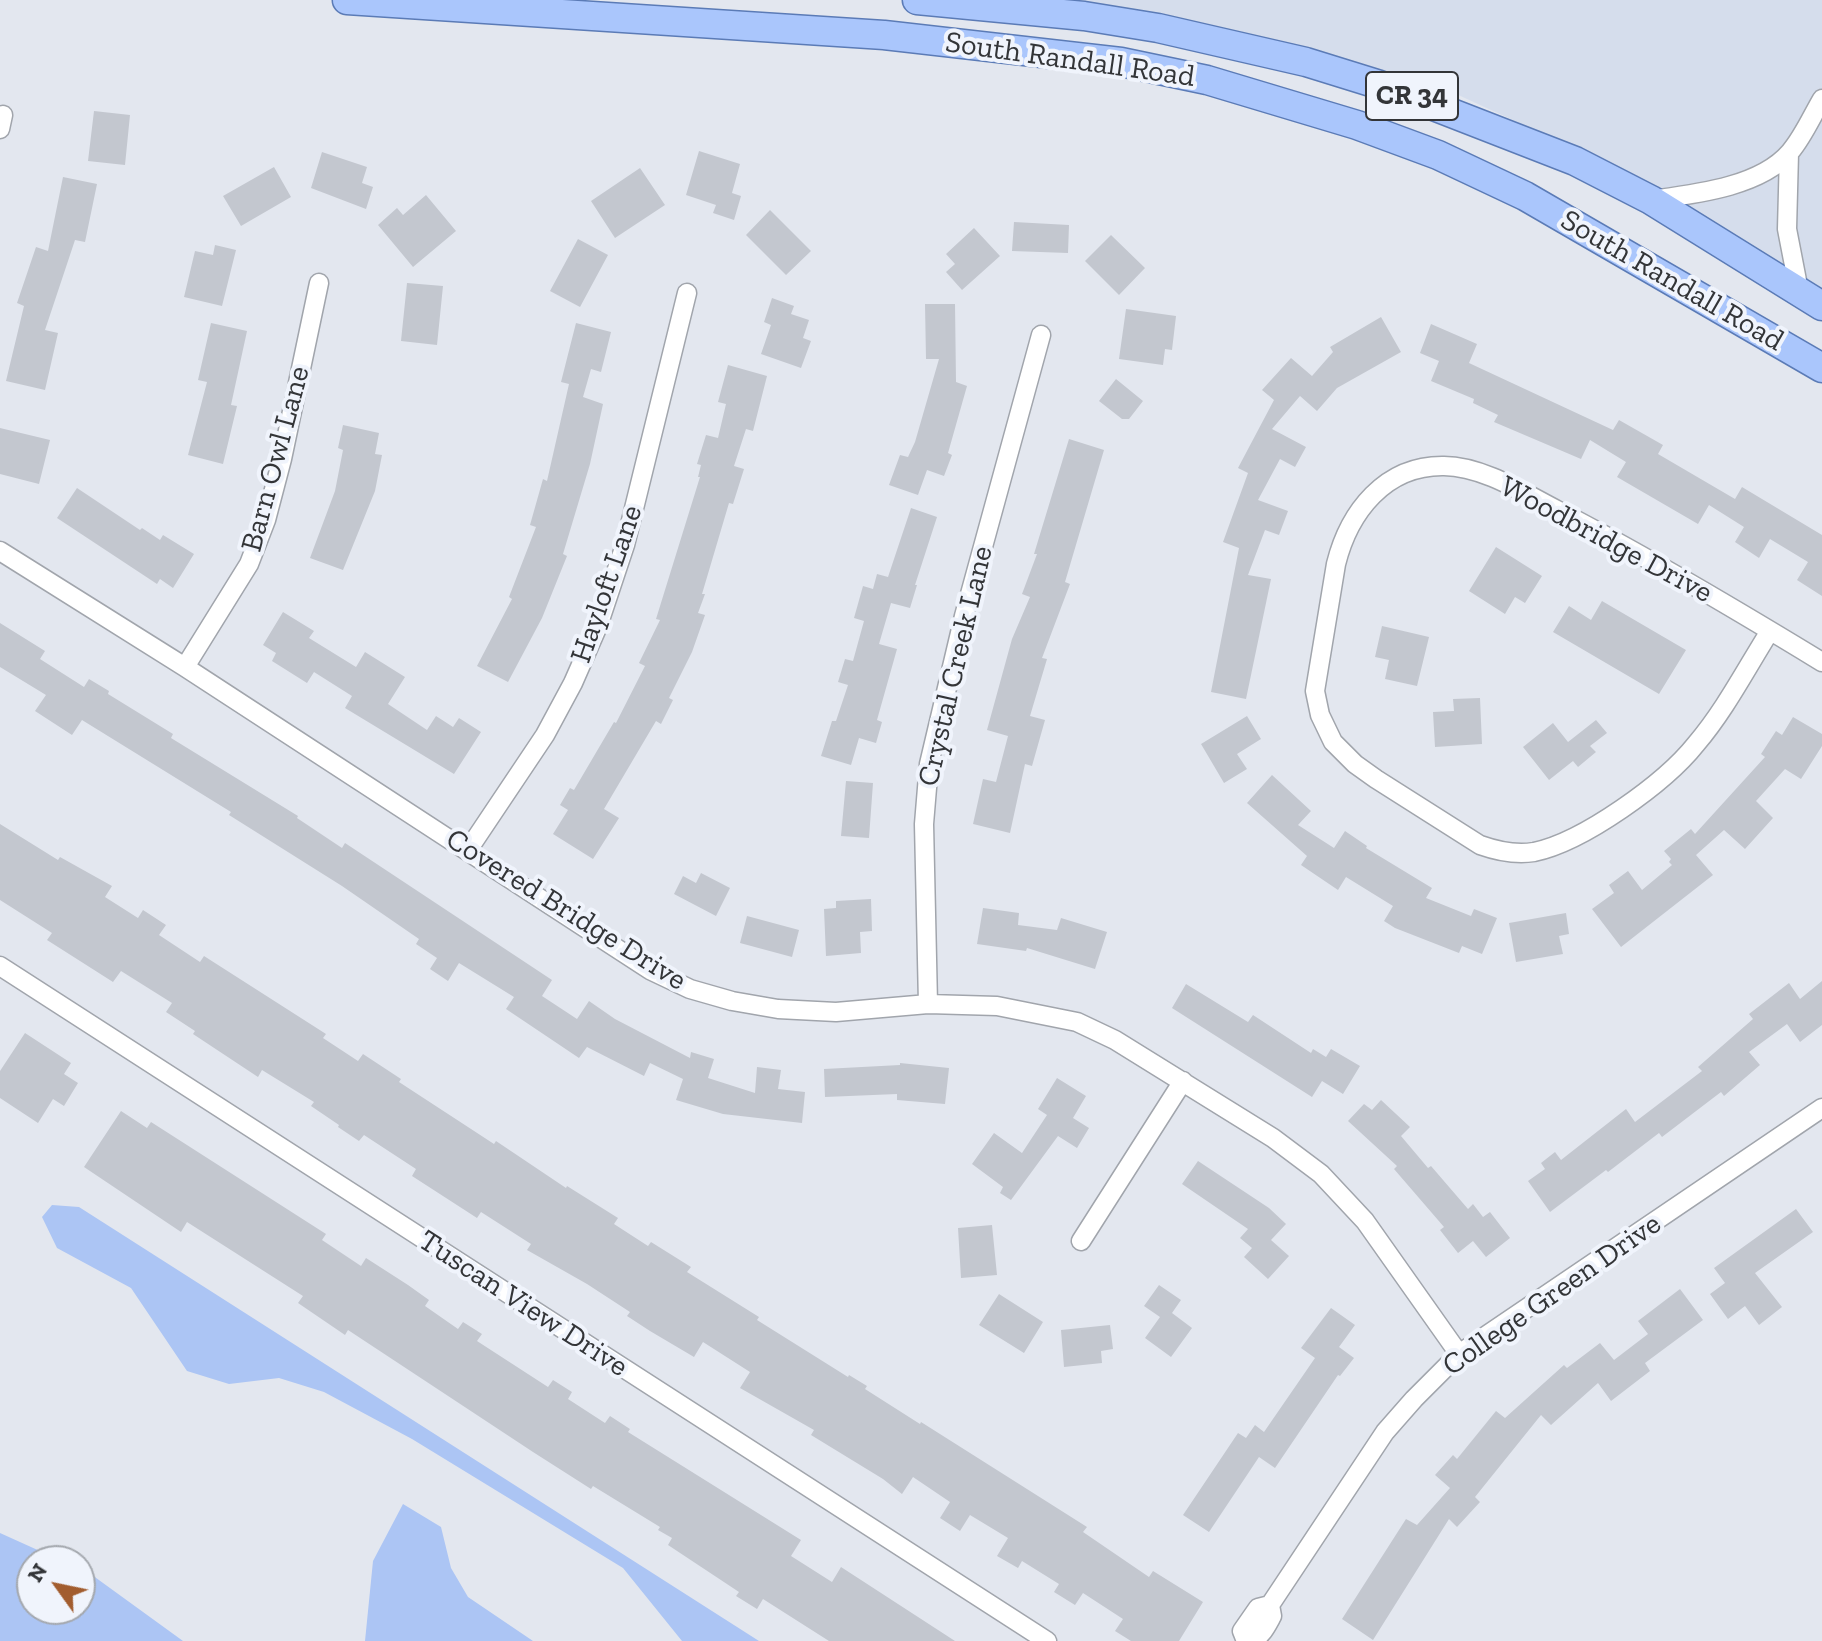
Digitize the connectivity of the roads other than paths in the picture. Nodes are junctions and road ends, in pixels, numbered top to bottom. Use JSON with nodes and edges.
{"nodes":[{"id":1,"x":347,"y":0,"type":"edge"},
{"id":2,"x":917,"y":0,"type":"edge"},
{"id":3,"x":1822,"y":99,"type":"edge"},
{"id":4,"x":1789,"y":153,"type":"junction"},
{"id":5,"x":1651,"y":200,"type":"junction"},
{"id":6,"x":319,"y":283,"type":"dead end"},
{"id":7,"x":687,"y":293,"type":"dead end"},
{"id":8,"x":1810,"y":299,"type":"edge"},
{"id":9,"x":1041,"y":335,"type":"dead end"},
{"id":10,"x":1822,"y":368,"type":"edge"},
{"id":11,"x":0,"y":551,"type":"edge"},
{"id":12,"x":1770,"y":631,"type":"junction"},
{"id":13,"x":1822,"y":662,"type":"edge"},
{"id":14,"x":185,"y":667,"type":"junction"},
{"id":15,"x":468,"y":850,"type":"junction"},
{"id":16,"x":0,"y":966,"type":"edge"},
{"id":17,"x":928,"y":1004,"type":"junction"},
{"id":18,"x":1183,"y":1081,"type":"junction"},
{"id":19,"x":1822,"y":1108,"type":"edge"},
{"id":20,"x":1081,"y":1241,"type":"dead end"},
{"id":21,"x":1459,"y":1354,"type":"junction"},
{"id":22,"x":1047,"y":1641,"type":"edge"},
{"id":23,"x":1248,"y":1641,"type":"edge"}],
"edges":[{"from":1,"to":10,"type":"main road","name":"South Randall Road","number":"CR 34"},
{"from":2,"to":5,"type":"main road","name":"South Randall Road","number":"CR 34"},
{"from":3,"to":4,"type":"street"},
{"from":4,"to":5,"type":"street"},
{"from":4,"to":8,"type":"street"},
{"from":5,"to":8,"type":"main road","name":"South Randall Road","number":"CR 34"},
{"from":6,"to":14,"type":"street","name":"Barn Owl Lane"},
{"from":7,"to":15,"type":"street","name":"Hayloft Lane"},
{"from":9,"to":17,"type":"street","name":"Crystal Creek Lane"},
{"from":11,"to":14,"type":"street","name":"Covered Bridge Drive"},
{"from":12,"to":12,"type":"street","name":"Woodbridge Drive"},
{"from":12,"to":13,"type":"street","name":"Woodbridge Drive"},
{"from":14,"to":15,"type":"street","name":"Covered Bridge Drive"},
{"from":15,"to":17,"type":"street","name":"Covered Bridge Drive"},
{"from":16,"to":22,"type":"street","name":"Tuscan View Drive"},
{"from":17,"to":18,"type":"street","name":"Covered Bridge Drive"},
{"from":18,"to":20,"type":"street"},
{"from":18,"to":21,"type":"street","name":"Covered Bridge Drive"},
{"from":19,"to":21,"type":"street","name":"College Green Drive"},
{"from":21,"to":23,"type":"street","name":"College Green Drive"}]}
